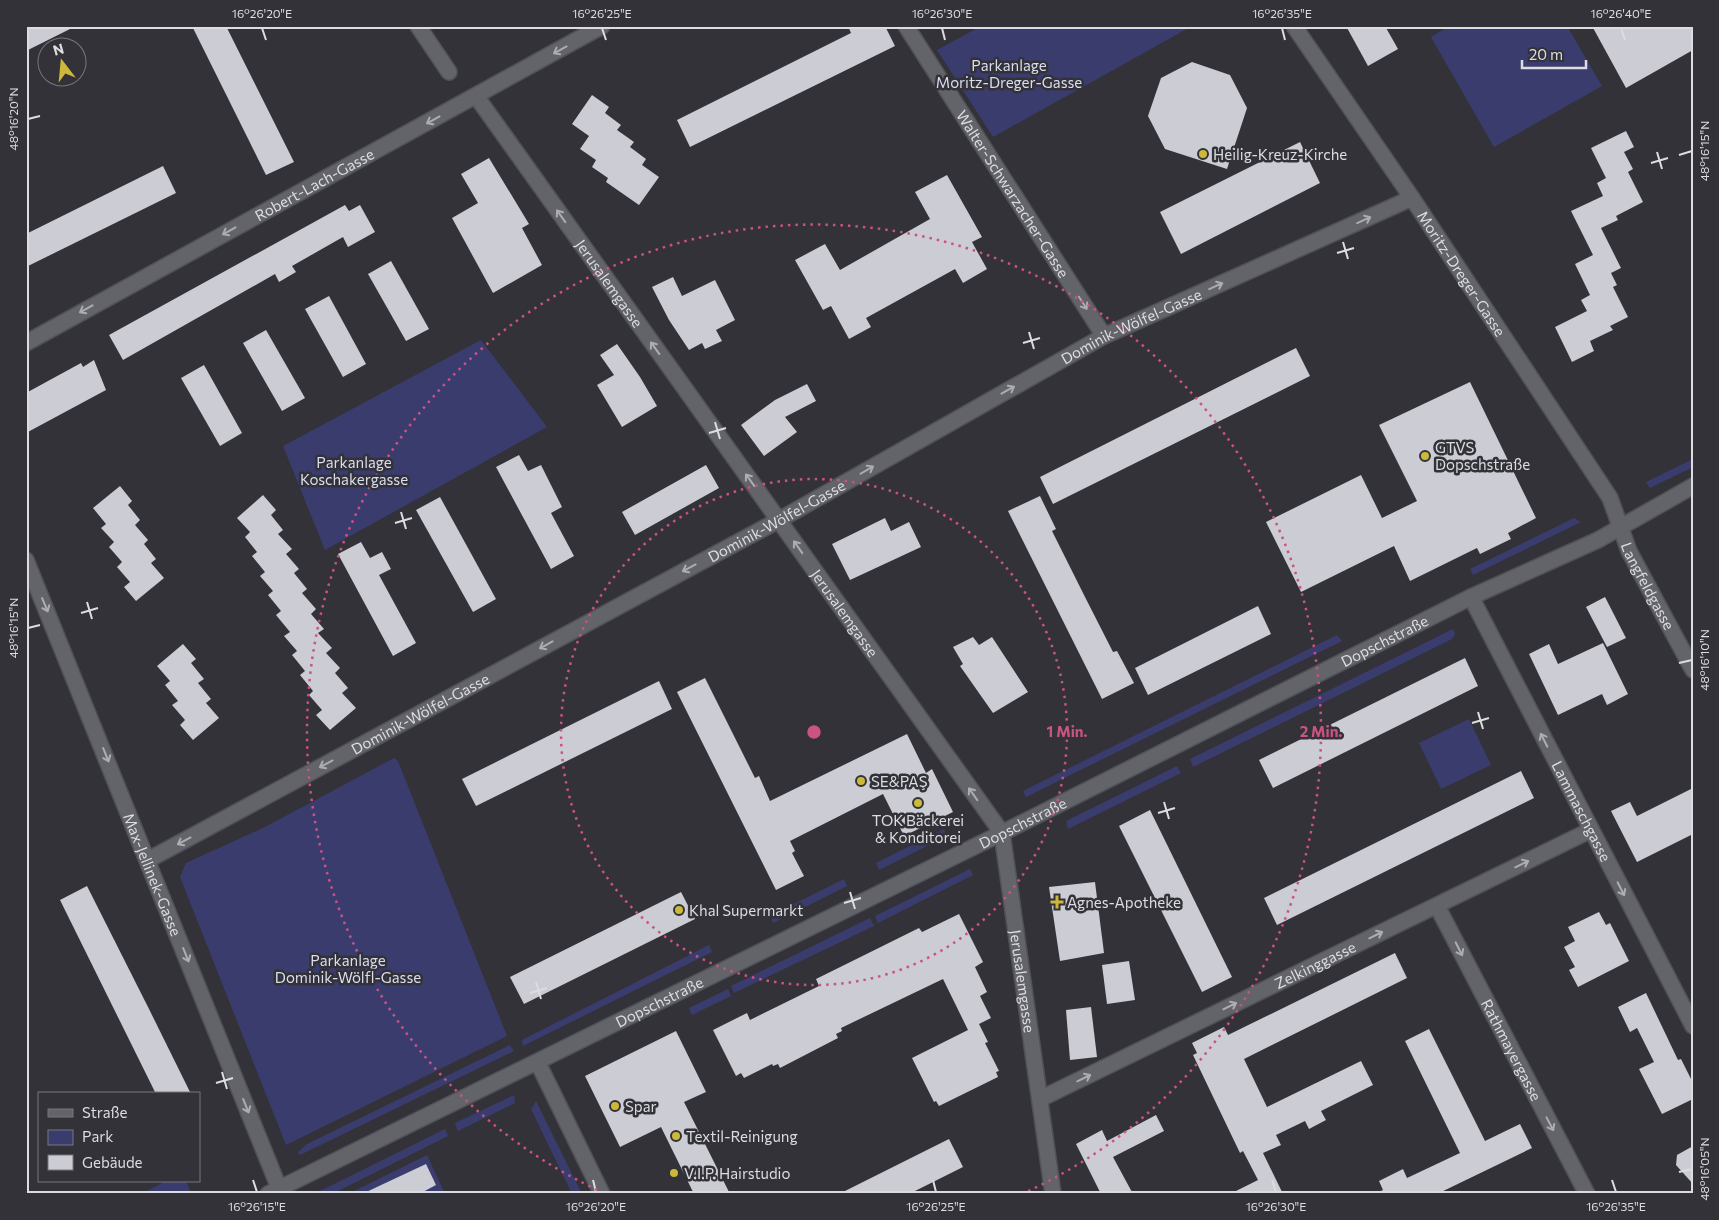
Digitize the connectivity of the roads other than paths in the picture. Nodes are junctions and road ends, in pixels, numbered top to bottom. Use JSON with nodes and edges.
{"nodes":[{"id":1,"x":418,"y":26,"type":"edge"},
{"id":2,"x":602,"y":26,"type":"edge"},
{"id":3,"x":906,"y":26,"type":"edge"},
{"id":4,"x":1294,"y":26,"type":"edge"},
{"id":5,"x":449,"y":72,"type":"dead end"},
{"id":6,"x":476,"y":96,"type":"junction"},
{"id":7,"x":1412,"y":198,"type":"junction"},
{"id":8,"x":1104,"y":336,"type":"junction"},
{"id":9,"x":26,"y":342,"type":"edge"},
{"id":10,"x":1693,"y":486,"type":"edge"},
{"id":11,"x":779,"y":520,"type":"junction"},
{"id":12,"x":1621,"y":526,"type":"junction"},
{"id":13,"x":26,"y":560,"type":"edge"},
{"id":14,"x":1471,"y":597,"type":"junction"},
{"id":15,"x":1693,"y":670,"type":"edge"},
{"id":16,"x":1591,"y":830,"type":"junction"},
{"id":17,"x":1002,"y":834,"type":"junction"},
{"id":18,"x":148,"y":860,"type":"junction"},
{"id":19,"x":1437,"y":906,"type":"junction"},
{"id":20,"x":1693,"y":1026,"type":"edge"},
{"id":21,"x":538,"y":1062,"type":"junction"},
{"id":22,"x":1040,"y":1099,"type":"junction"},
{"id":23,"x":274,"y":1191,"type":"edge"},
{"id":24,"x":602,"y":1194,"type":"edge"},
{"id":25,"x":1053,"y":1194,"type":"edge"},
{"id":26,"x":1587,"y":1194,"type":"edge"}],
"edges":[{"from":1,"to":5,"type":"street"},
{"from":2,"to":6,"type":"street","name":"Robert-Lach-Gasse","one_way":true},
{"from":3,"to":8,"type":"street","name":"Walter-Schwarzacher-Gasse","one_way":true},
{"from":4,"to":7,"type":"street","name":"Moritz-Dreger-Gasse"},
{"from":6,"to":9,"type":"street","name":"Robert-Lach-Gasse","one_way":true},
{"from":11,"to":6,"type":"street","name":"Jerusalemgasse","one_way":true},
{"from":8,"to":7,"type":"street","name":"Dominik-Wölfel-Gasse","one_way":true},
{"from":7,"to":12,"type":"street","name":"Moritz-Dreger-Gasse"},
{"from":11,"to":8,"type":"street","name":"Dominik-Wölfel-Gasse","one_way":true},
{"from":10,"to":12,"type":"street","name":"Dopschstraße"},
{"from":17,"to":11,"type":"street","name":"Jerusalemgasse","one_way":true},
{"from":11,"to":18,"type":"street","name":"Dominik-Wölfel-Gasse","one_way":true},
{"from":12,"to":14,"type":"street","name":"Dopschstraße"},
{"from":12,"to":15,"type":"street","name":"Langfeldgasse"},
{"from":13,"to":18,"type":"street","name":"Max-Jellinek-Gasse","one_way":true},
{"from":16,"to":14,"type":"street","name":"Lammaschgasse","one_way":true},
{"from":14,"to":17,"type":"street","name":"Dopschstraße"},
{"from":19,"to":16,"type":"street","name":"Zelkinggasse","one_way":true},
{"from":16,"to":20,"type":"street","name":"Lammaschgasse","one_way":true},
{"from":17,"to":21,"type":"street","name":"Dopschstraße"},
{"from":17,"to":22,"type":"street","name":"Jerusalemgasse"},
{"from":18,"to":23,"type":"street","name":"Max-Jellinek-Gasse","one_way":true},
{"from":22,"to":19,"type":"street","name":"Zelkinggasse","one_way":true},
{"from":19,"to":26,"type":"street","name":"Rathmayergasse","one_way":true},
{"from":21,"to":23,"type":"street","name":"Dopschstraße"},
{"from":21,"to":24,"type":"street"},
{"from":22,"to":25,"type":"street","name":"Jerusalemgasse"}]}
